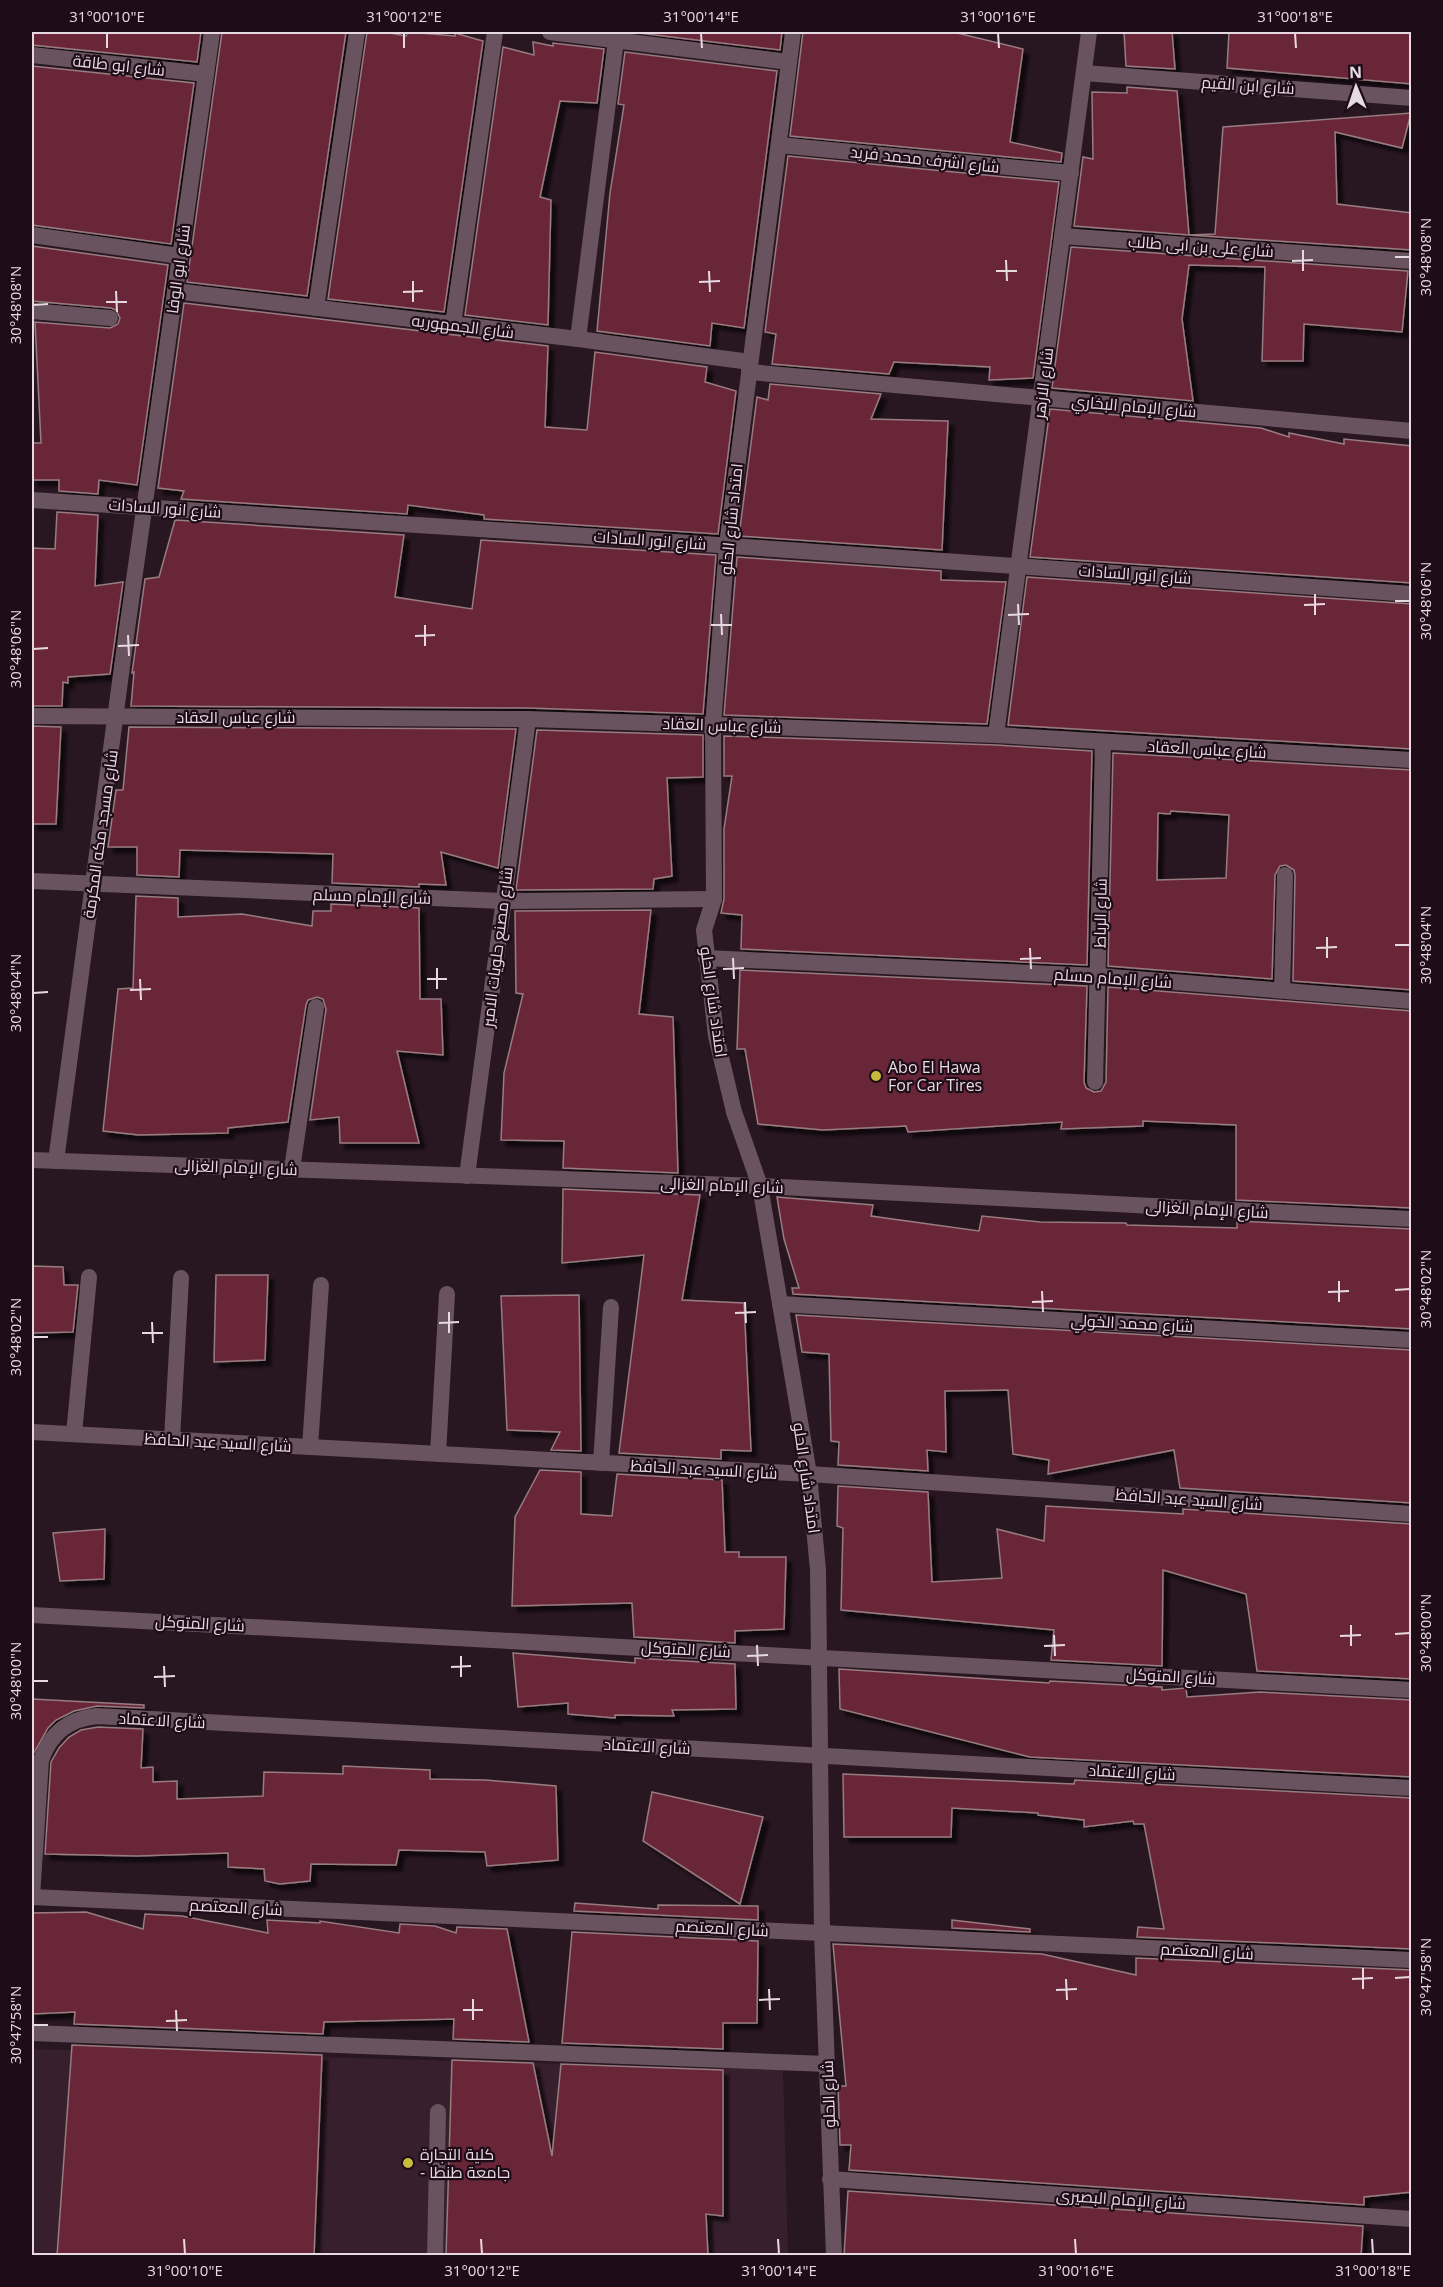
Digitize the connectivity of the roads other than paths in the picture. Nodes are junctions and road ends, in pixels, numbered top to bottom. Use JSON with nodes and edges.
{"nodes":[{"id":1,"x":212,"y":32,"type":"edge"},
{"id":2,"x":357,"y":32,"type":"edge"},
{"id":3,"x":495,"y":32,"type":"edge"},
{"id":4,"x":550,"y":32,"type":"edge"},
{"id":5,"x":793,"y":32,"type":"edge"},
{"id":6,"x":1089,"y":32,"type":"edge"},
{"id":7,"x":616,"y":40,"type":"junction"},
{"id":8,"x":32,"y":55,"type":"edge"},
{"id":9,"x":789,"y":62,"type":"junction"},
{"id":10,"x":1084,"y":73,"type":"junction"},
{"id":11,"x":206,"y":74,"type":"junction"},
{"id":12,"x":1412,"y":98,"type":"edge"},
{"id":13,"x":779,"y":145,"type":"junction"},
{"id":14,"x":1071,"y":173,"type":"junction"},
{"id":15,"x":32,"y":236,"type":"edge"},
{"id":16,"x":1062,"y":236,"type":"junction"},
{"id":17,"x":180,"y":256,"type":"junction"},
{"id":18,"x":1412,"y":261,"type":"edge"},
{"id":19,"x":175,"y":291,"type":"junction"},
{"id":20,"x":316,"y":308,"type":"junction"},
{"id":21,"x":32,"y":311,"type":"edge"},
{"id":22,"x":110,"y":318,"type":"dead end"},
{"id":23,"x":453,"y":324,"type":"junction"},
{"id":24,"x":578,"y":339,"type":"junction"},
{"id":25,"x":749,"y":367,"type":"junction"},
{"id":26,"x":1041,"y":397,"type":"junction"},
{"id":27,"x":1412,"y":431,"type":"edge"},
{"id":28,"x":32,"y":500,"type":"edge"},
{"id":29,"x":144,"y":506,"type":"junction"},
{"id":30,"x":728,"y":545,"type":"junction"},
{"id":31,"x":1018,"y":565,"type":"junction"},
{"id":32,"x":1412,"y":594,"type":"edge"},
{"id":33,"x":32,"y":716,"type":"edge"},
{"id":34,"x":116,"y":716,"type":"junction"},
{"id":35,"x":528,"y":719,"type":"junction"},
{"id":36,"x":713,"y":725,"type":"junction"},
{"id":37,"x":996,"y":735,"type":"junction"},
{"id":38,"x":1103,"y":743,"type":"junction"},
{"id":39,"x":1412,"y":760,"type":"edge"},
{"id":40,"x":1285,"y":875,"type":"dead end"},
{"id":41,"x":32,"y":881,"type":"edge"},
{"id":42,"x":93,"y":884,"type":"junction"},
{"id":43,"x":714,"y":899,"type":"junction"},
{"id":44,"x":503,"y":901,"type":"junction"},
{"id":45,"x":706,"y":958,"type":"junction"},
{"id":46,"x":1099,"y":976,"type":"junction"},
{"id":47,"x":1282,"y":990,"type":"junction"},
{"id":48,"x":1412,"y":1001,"type":"edge"},
{"id":49,"x":316,"y":1007,"type":"dead end"},
{"id":50,"x":1095,"y":1082,"type":"dead end"},
{"id":51,"x":32,"y":1160,"type":"edge"},
{"id":52,"x":56,"y":1161,"type":"junction"},
{"id":53,"x":292,"y":1169,"type":"junction"},
{"id":54,"x":467,"y":1176,"type":"junction"},
{"id":55,"x":760,"y":1186,"type":"junction"},
{"id":56,"x":1412,"y":1219,"type":"edge"},
{"id":57,"x":88,"y":1277,"type":"dead end"},
{"id":58,"x":181,"y":1278,"type":"dead end"},
{"id":59,"x":321,"y":1285,"type":"dead end"},
{"id":60,"x":447,"y":1294,"type":"dead end"},
{"id":61,"x":780,"y":1304,"type":"junction"},
{"id":62,"x":611,"y":1307,"type":"dead end"},
{"id":63,"x":1412,"y":1340,"type":"edge"},
{"id":64,"x":32,"y":1432,"type":"edge"},
{"id":65,"x":74,"y":1434,"type":"junction"},
{"id":66,"x":172,"y":1439,"type":"junction"},
{"id":67,"x":310,"y":1447,"type":"junction"},
{"id":68,"x":438,"y":1454,"type":"junction"},
{"id":69,"x":601,"y":1463,"type":"junction"},
{"id":70,"x":809,"y":1474,"type":"junction"},
{"id":71,"x":1412,"y":1514,"type":"edge"},
{"id":72,"x":32,"y":1615,"type":"edge"},
{"id":73,"x":820,"y":1656,"type":"junction"},
{"id":74,"x":1412,"y":1689,"type":"edge"},
{"id":75,"x":821,"y":1755,"type":"junction"},
{"id":76,"x":1412,"y":1788,"type":"edge"},
{"id":77,"x":32,"y":1897,"type":"edge"},
{"id":78,"x":822,"y":1933,"type":"junction"},
{"id":79,"x":1412,"y":1960,"type":"edge"},
{"id":80,"x":32,"y":2033,"type":"edge"},
{"id":81,"x":826,"y":2064,"type":"junction"},
{"id":82,"x":438,"y":2112,"type":"dead end"},
{"id":83,"x":831,"y":2178,"type":"junction"},
{"id":84,"x":1412,"y":2219,"type":"edge"},
{"id":85,"x":435,"y":2256,"type":"edge"},
{"id":86,"x":834,"y":2256,"type":"edge"}],
"edges":[{"from":1,"to":11,"type":"street","name":"شارع ابو الوفا"},
{"from":2,"to":20,"type":"street"},
{"from":3,"to":23,"type":"street"},
{"from":4,"to":7,"type":"street"},
{"from":5,"to":9,"type":"street","name":"امتداد شارع الحلو"},
{"from":6,"to":10,"type":"street","name":"شارع الازهر"},
{"from":7,"to":9,"type":"street"},
{"from":7,"to":24,"type":"street"},
{"from":8,"to":11,"type":"street","name":"شارع ابو طاقة"},
{"from":9,"to":13,"type":"street","name":"امتداد شارع الحلو"},
{"from":10,"to":12,"type":"street","name":"شارع ابن القيم"},
{"from":10,"to":14,"type":"street","name":"شارع الازهر"},
{"from":11,"to":17,"type":"street","name":"شارع ابو الوفا"},
{"from":13,"to":14,"type":"street","name":"شارع اشرف محمد فريد"},
{"from":13,"to":25,"type":"street","name":"امتداد شارع الحلو"},
{"from":14,"to":16,"type":"street","name":"شارع الازهر"},
{"from":15,"to":17,"type":"street"},
{"from":16,"to":18,"type":"street","name":"شارع على بن ابى طالب"},
{"from":16,"to":26,"type":"street","name":"شارع الازهر"},
{"from":17,"to":19,"type":"street","name":"شارع ابو الوفا"},
{"from":19,"to":20,"type":"street","name":"شارع الجمهوريه"},
{"from":19,"to":29,"type":"street","name":"شارع ابو الوفا"},
{"from":20,"to":23,"type":"street","name":"شارع الجمهوريه"},
{"from":21,"to":22,"type":"street"},
{"from":23,"to":24,"type":"street","name":"شارع الجمهوريه"},
{"from":24,"to":25,"type":"street","name":"شارع الجمهوريه"},
{"from":25,"to":26,"type":"street","name":"شارع الإمام البخاري"},
{"from":25,"to":30,"type":"street","name":"امتداد شارع الحلو"},
{"from":26,"to":27,"type":"street","name":"شارع الإمام البخاري"},
{"from":26,"to":31,"type":"street","name":"شارع الازهر"},
{"from":28,"to":29,"type":"street","name":"شارع انور السادات"},
{"from":29,"to":30,"type":"street","name":"شارع انور السادات"},
{"from":29,"to":34,"type":"street","name":"شارع مسجد مكه المكرمة"},
{"from":30,"to":31,"type":"street","name":"شارع انور السادات"},
{"from":30,"to":36,"type":"street","name":"امتداد شارع الحلو"},
{"from":31,"to":32,"type":"street","name":"شارع انور السادات"},
{"from":31,"to":37,"type":"street","name":"شارع الازهر"},
{"from":33,"to":34,"type":"street","name":"شارع عباس العقاد"},
{"from":34,"to":35,"type":"street","name":"شارع عباس العقاد"},
{"from":34,"to":42,"type":"street","name":"شارع مسجد مكه المكرمة"},
{"from":35,"to":36,"type":"street","name":"شارع عباس العقاد"},
{"from":35,"to":44,"type":"street","name":"شارع مصنع حلويات الامير"},
{"from":36,"to":37,"type":"street","name":"شارع عباس العقاد"},
{"from":36,"to":43,"type":"street","name":"امتداد شارع الحلو"},
{"from":37,"to":38,"type":"street","name":"شارع عباس العقاد"},
{"from":38,"to":39,"type":"street","name":"شارع عباس العقاد"},
{"from":38,"to":46,"type":"street","name":"شارع الرباط"},
{"from":40,"to":47,"type":"street"},
{"from":41,"to":42,"type":"street","name":"شارع الإمام مسلم"},
{"from":42,"to":44,"type":"street","name":"شارع الإمام مسلم"},
{"from":42,"to":52,"type":"street","name":"شارع مسجد مكه المكرمة"},
{"from":43,"to":44,"type":"street","name":"شارع الإمام مسلم"},
{"from":43,"to":45,"type":"street","name":"امتداد شارع الحلو"},
{"from":44,"to":54,"type":"street","name":"شارع مصنع حلويات الامير"},
{"from":45,"to":46,"type":"street","name":"شارع الإمام مسلم"},
{"from":45,"to":55,"type":"street","name":"امتداد شارع الحلو"},
{"from":46,"to":47,"type":"street","name":"شارع الإمام مسلم"},
{"from":46,"to":50,"type":"street","name":"شارع الرباط"},
{"from":47,"to":48,"type":"street","name":"شارع الإمام مسلم"},
{"from":49,"to":53,"type":"street"},
{"from":51,"to":52,"type":"street","name":"شارع الإمام الغزالى"},
{"from":52,"to":53,"type":"street","name":"شارع الإمام الغزالى"},
{"from":53,"to":54,"type":"street","name":"شارع الإمام الغزالى"},
{"from":54,"to":55,"type":"street","name":"شارع الإمام الغزالى"},
{"from":55,"to":56,"type":"street","name":"شارع الإمام الغزالى"},
{"from":55,"to":61,"type":"street","name":"امتداد شارع الحلو"},
{"from":57,"to":65,"type":"street"},
{"from":58,"to":66,"type":"street"},
{"from":59,"to":67,"type":"street"},
{"from":60,"to":68,"type":"street"},
{"from":61,"to":63,"type":"street","name":"شارع محمد الخولي"},
{"from":61,"to":70,"type":"street","name":"امتداد شارع الحلو"},
{"from":62,"to":69,"type":"street"},
{"from":64,"to":65,"type":"street","name":"شارع السيد عبد الحافظ"},
{"from":65,"to":66,"type":"street","name":"شارع السيد عبد الحافظ"},
{"from":66,"to":67,"type":"street","name":"شارع السيد عبد الحافظ"},
{"from":67,"to":68,"type":"street","name":"شارع السيد عبد الحافظ"},
{"from":68,"to":69,"type":"street","name":"شارع السيد عبد الحافظ"},
{"from":69,"to":70,"type":"street","name":"شارع السيد عبد الحافظ"},
{"from":70,"to":71,"type":"street","name":"شارع السيد عبد الحافظ"},
{"from":70,"to":73,"type":"street","name":"امتداد شارع الحلو"},
{"from":72,"to":73,"type":"street","name":"شارع المتوكل"},
{"from":73,"to":74,"type":"street","name":"شارع المتوكل"},
{"from":73,"to":75,"type":"street","name":"امتداد شارع الحلو"},
{"from":75,"to":76,"type":"street","name":"شارع الاعتماد"},
{"from":75,"to":77,"type":"street","name":"شارع الاعتماد"},
{"from":75,"to":78,"type":"street","name":"امتداد شارع الحلو"},
{"from":77,"to":78,"type":"street","name":"شارع المعتصم"},
{"from":78,"to":79,"type":"street","name":"شارع المعتصم"},
{"from":78,"to":81,"type":"street","name":"شارع الحلو"},
{"from":80,"to":81,"type":"street"},
{"from":81,"to":83,"type":"street","name":"شارع الحلو"},
{"from":82,"to":85,"type":"street"},
{"from":83,"to":84,"type":"street","name":"شارع الإمام البصيرى"},
{"from":83,"to":86,"type":"street","name":"شارع الحلو"}]}
